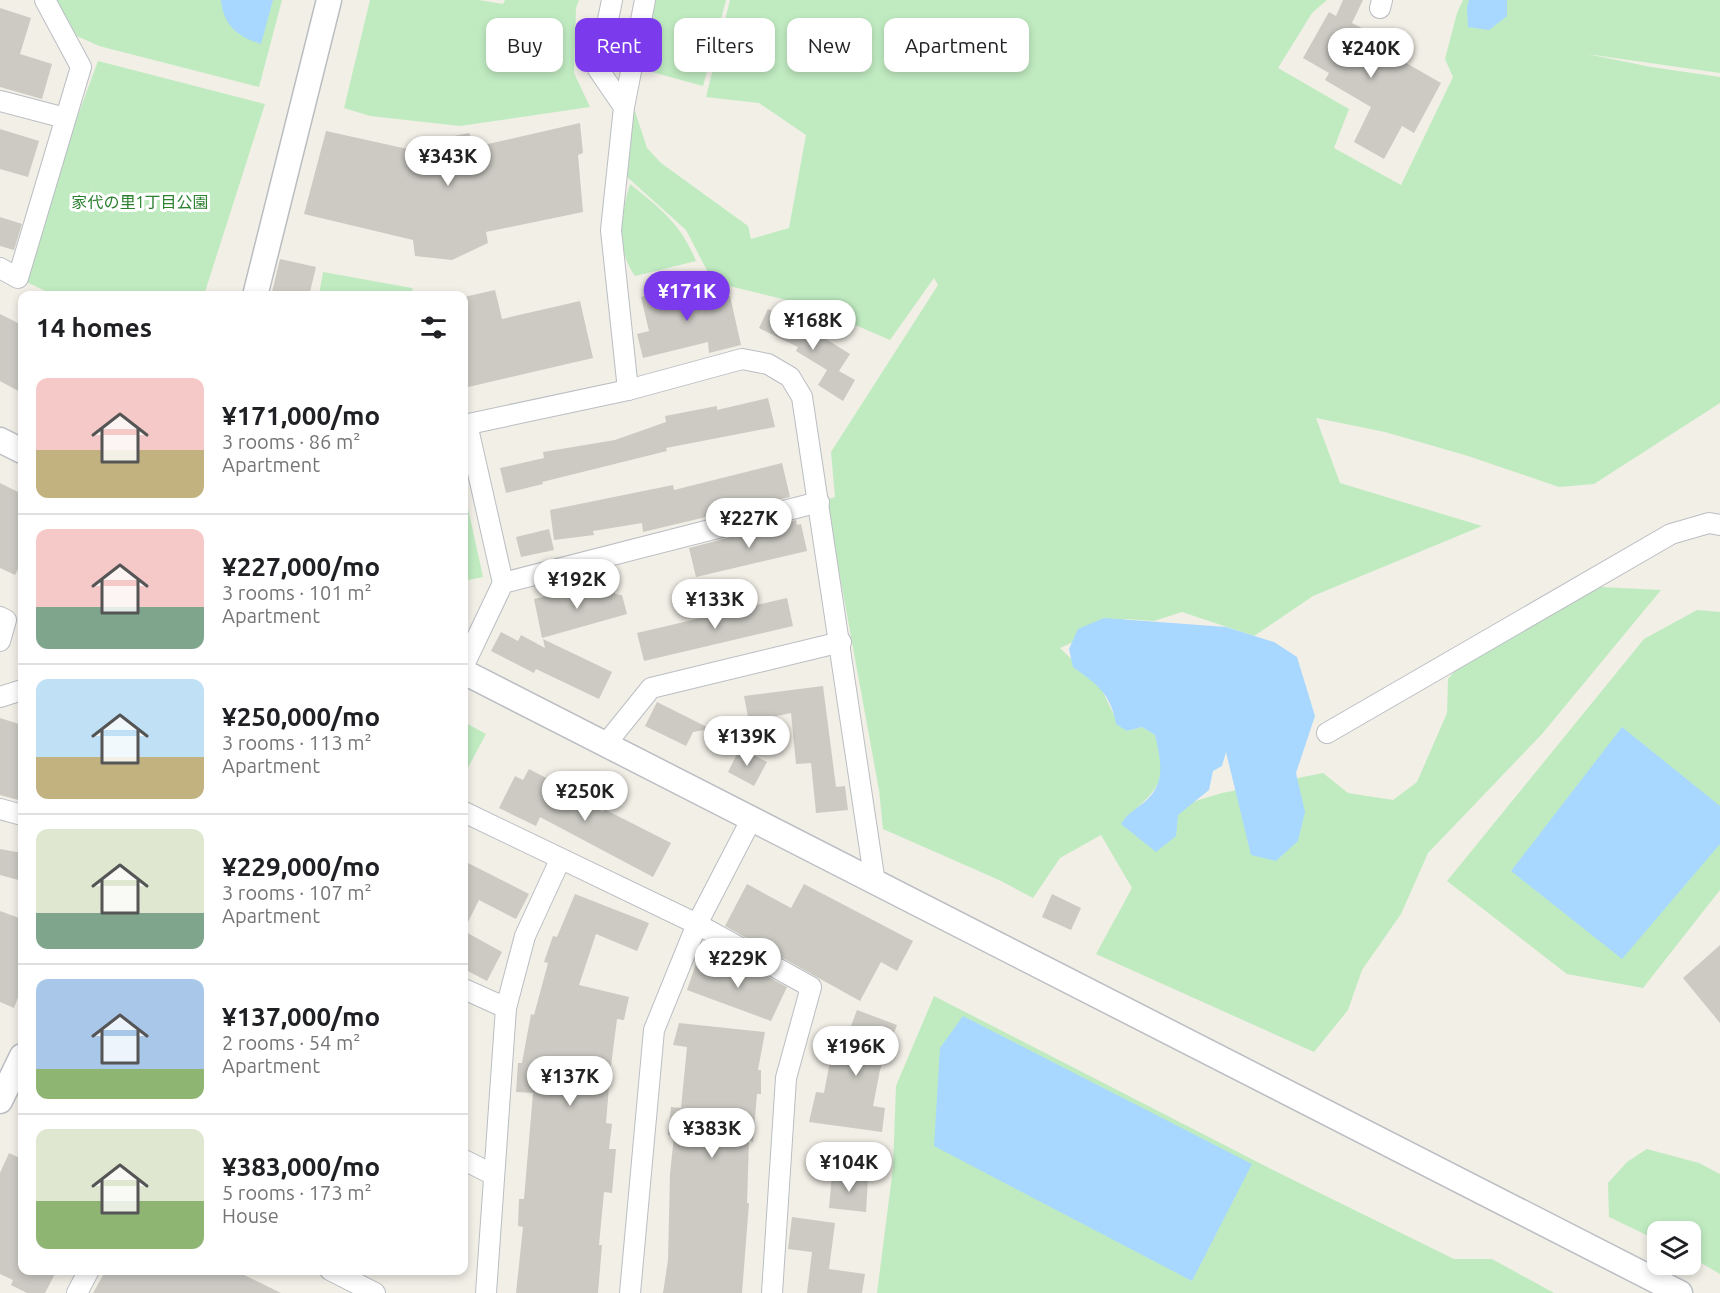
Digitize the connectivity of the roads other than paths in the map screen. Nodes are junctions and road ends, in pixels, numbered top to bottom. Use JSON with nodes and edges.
{"nodes":[{"id":1,"x":45,"y":0,"type":"edge"},
{"id":2,"x":329,"y":0,"type":"edge"},
{"id":3,"x":612,"y":0,"type":"edge"},
{"id":4,"x":645,"y":0,"type":"edge"},
{"id":5,"x":0,"y":101,"type":"edge"},
{"id":6,"x":624,"y":107,"type":"junction"},
{"id":7,"x":65,"y":118,"type":"junction"},
{"id":8,"x":0,"y":268,"type":"edge"},
{"id":9,"x":256,"y":291,"type":"edge"},
{"id":10,"x":628,"y":390,"type":"junction"},
{"id":11,"x":468,"y":423,"type":"edge"},
{"id":12,"x":468,"y":437,"type":"edge"},
{"id":13,"x":0,"y":440,"type":"edge"},
{"id":14,"x":18,"y":449,"type":"edge"},
{"id":15,"x":819,"y":501,"type":"junction"},
{"id":16,"x":1720,"y":525,"type":"edge"},
{"id":17,"x":503,"y":583,"type":"junction"},
{"id":18,"x":0,"y":617,"type":"edge"},
{"id":19,"x":0,"y":641,"type":"edge"},
{"id":20,"x":841,"y":642,"type":"junction"},
{"id":21,"x":468,"y":657,"type":"edge"},
{"id":22,"x":468,"y":674,"type":"edge"},
{"id":23,"x":18,"y":691,"type":"edge"},
{"id":24,"x":0,"y":697,"type":"edge"},
{"id":25,"x":1327,"y":733,"type":"dead end"},
{"id":26,"x":605,"y":745,"type":"junction"},
{"id":27,"x":0,"y":809,"type":"edge"},
{"id":28,"x":468,"y":814,"type":"edge"},
{"id":29,"x":18,"y":815,"type":"edge"},
{"id":30,"x":751,"y":819,"type":"junction"},
{"id":31,"x":560,"y":860,"type":"junction"},
{"id":32,"x":875,"y":883,"type":"junction"},
{"id":33,"x":698,"y":924,"type":"junction"},
{"id":34,"x":468,"y":990,"type":"edge"},
{"id":35,"x":506,"y":1008,"type":"junction"},
{"id":36,"x":18,"y":1064,"type":"edge"},
{"id":37,"x":0,"y":1101,"type":"edge"},
{"id":38,"x":468,"y":1162,"type":"edge"},
{"id":39,"x":494,"y":1175,"type":"junction"},
{"id":40,"x":86,"y":1275,"type":"edge"},
{"id":41,"x":340,"y":1275,"type":"edge"},
{"id":42,"x":77,"y":1293,"type":"edge"},
{"id":43,"x":375,"y":1293,"type":"edge"},
{"id":44,"x":486,"y":1293,"type":"edge"},
{"id":45,"x":630,"y":1293,"type":"edge"},
{"id":46,"x":772,"y":1293,"type":"edge"},
{"id":47,"x":1680,"y":1293,"type":"edge"}],
"edges":[{"from":1,"to":7,"type":"street"},
{"from":2,"to":9,"type":"street"},
{"from":3,"to":6,"type":"street"},
{"from":4,"to":6,"type":"street"},
{"from":5,"to":7,"type":"street"},
{"from":6,"to":10,"type":"street"},
{"from":7,"to":8,"type":"street"},
{"from":10,"to":11,"type":"street"},
{"from":10,"to":15,"type":"street"},
{"from":12,"to":17,"type":"street"},
{"from":13,"to":14,"type":"street"},
{"from":15,"to":17,"type":"street"},
{"from":15,"to":20,"type":"street"},
{"from":16,"to":25,"type":"street"},
{"from":17,"to":21,"type":"street"},
{"from":18,"to":19,"type":"street"},
{"from":20,"to":26,"type":"street"},
{"from":20,"to":32,"type":"street"},
{"from":22,"to":26,"type":"street"},
{"from":23,"to":24,"type":"street"},
{"from":26,"to":30,"type":"street"},
{"from":27,"to":29,"type":"street"},
{"from":28,"to":31,"type":"street"},
{"from":30,"to":32,"type":"street"},
{"from":30,"to":33,"type":"street"},
{"from":31,"to":33,"type":"street"},
{"from":31,"to":35,"type":"street"},
{"from":32,"to":47,"type":"street"},
{"from":33,"to":45,"type":"street"},
{"from":33,"to":46,"type":"street"},
{"from":34,"to":35,"type":"street"},
{"from":35,"to":39,"type":"street"},
{"from":36,"to":37,"type":"street"},
{"from":38,"to":39,"type":"street"},
{"from":39,"to":44,"type":"street"},
{"from":40,"to":42,"type":"street"},
{"from":41,"to":43,"type":"street"}]}
